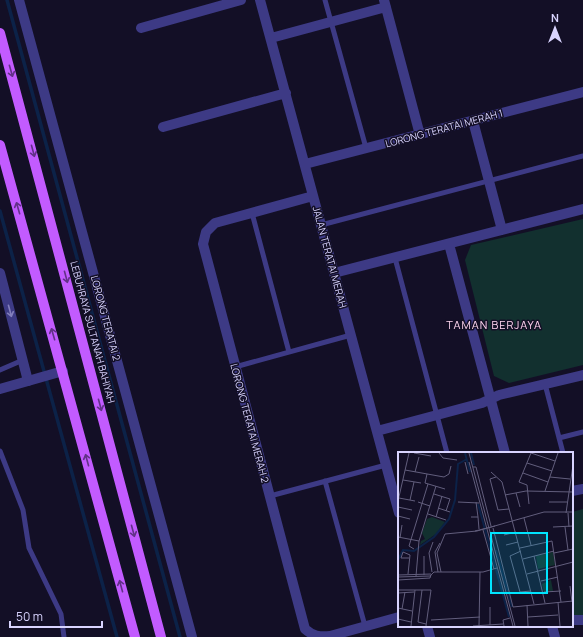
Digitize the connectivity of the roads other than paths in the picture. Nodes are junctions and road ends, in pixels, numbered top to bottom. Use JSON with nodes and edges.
{"nodes":[{"id":1,"x":19,"y":0,"type":"edge"},
{"id":2,"x":241,"y":0,"type":"edge"},
{"id":3,"x":260,"y":0,"type":"edge"},
{"id":4,"x":325,"y":0,"type":"edge"},
{"id":5,"x":385,"y":3,"type":"edge"},
{"id":6,"x":331,"y":21,"type":"junction"},
{"id":7,"x":141,"y":28,"type":"dead end"},
{"id":8,"x":0,"y":33,"type":"edge"},
{"id":9,"x":270,"y":38,"type":"junction"},
{"id":10,"x":583,"y":92,"type":"edge"},
{"id":11,"x":286,"y":93,"type":"junction"},
{"id":12,"x":473,"y":120,"type":"junction"},
{"id":13,"x":163,"y":127,"type":"dead end"},
{"id":14,"x":420,"y":134,"type":"junction"},
{"id":15,"x":0,"y":146,"type":"edge"},
{"id":16,"x":366,"y":148,"type":"junction"},
{"id":17,"x":583,"y":156,"type":"edge"},
{"id":18,"x":305,"y":164,"type":"junction"},
{"id":19,"x":490,"y":182,"type":"junction"},
{"id":20,"x":313,"y":196,"type":"junction"},
{"id":21,"x":583,"y":209,"type":"edge"},
{"id":22,"x":252,"y":213,"type":"junction"},
{"id":23,"x":321,"y":225,"type":"junction"},
{"id":24,"x":502,"y":230,"type":"junction"},
{"id":25,"x":449,"y":244,"type":"junction"},
{"id":26,"x":395,"y":258,"type":"junction"},
{"id":27,"x":0,"y":273,"type":"edge"},
{"id":28,"x":334,"y":274,"type":"junction"},
{"id":29,"x":351,"y":335,"type":"junction"},
{"id":30,"x":289,"y":352,"type":"junction"},
{"id":31,"x":23,"y":360,"type":"junction"},
{"id":32,"x":235,"y":367,"type":"junction"},
{"id":33,"x":0,"y":370,"type":"edge"},
{"id":34,"x":63,"y":371,"type":"junction"},
{"id":35,"x":583,"y":375,"type":"edge"},
{"id":36,"x":32,"y":379,"type":"junction"},
{"id":37,"x":545,"y":384,"type":"junction"},
{"id":38,"x":0,"y":389,"type":"edge"},
{"id":39,"x":491,"y":399,"type":"junction"},
{"id":40,"x":437,"y":415,"type":"junction"},
{"id":41,"x":377,"y":431,"type":"junction"},
{"id":42,"x":583,"y":432,"type":"edge"},
{"id":43,"x":559,"y":438,"type":"junction"},
{"id":44,"x":0,"y":450,"type":"edge"},
{"id":45,"x":447,"y":452,"type":"edge"},
{"id":46,"x":505,"y":452,"type":"edge"},
{"id":47,"x":563,"y":452,"type":"edge"},
{"id":48,"x":386,"y":465,"type":"junction"},
{"id":49,"x":325,"y":481,"type":"junction"},
{"id":50,"x":270,"y":496,"type":"junction"},
{"id":51,"x":398,"y":509,"type":"edge"},
{"id":52,"x":398,"y":617,"type":"edge"},
{"id":53,"x":365,"y":626,"type":"junction"},
{"id":54,"x":427,"y":627,"type":"edge"},
{"id":55,"x":552,"y":627,"type":"edge"},
{"id":56,"x":64,"y":637,"type":"edge"},
{"id":57,"x":135,"y":637,"type":"edge"},
{"id":58,"x":161,"y":637,"type":"edge"},
{"id":59,"x":192,"y":637,"type":"edge"},
{"id":60,"x":430,"y":637,"type":"edge"},
{"id":61,"x":555,"y":637,"type":"edge"}],
"edges":[{"from":1,"to":59,"type":"street","name":"LORONG TERATAI 2"},
{"from":2,"to":7,"type":"street"},
{"from":3,"to":9,"type":"street","name":"JALAN TERATAI MERAH"},
{"from":4,"to":6,"type":"lane"},
{"from":5,"to":6,"type":"street"},
{"from":5,"to":14,"type":"street"},
{"from":6,"to":9,"type":"street"},
{"from":6,"to":16,"type":"lane"},
{"from":8,"to":58,"type":"main road","name":"LEBUHRAYA SULTANAH BAHIYAH","one_way":true},
{"from":9,"to":11,"type":"street","name":"JALAN TERATAI MERAH"},
{"from":10,"to":12,"type":"street","name":"LORONG TERATAI MERAH 1"},
{"from":11,"to":13,"type":"street"},
{"from":11,"to":18,"type":"street","name":"JALAN TERATAI MERAH"},
{"from":12,"to":14,"type":"street","name":"LORONG TERATAI MERAH 1"},
{"from":12,"to":19,"type":"street"},
{"from":14,"to":16,"type":"street","name":"LORONG TERATAI MERAH 1"},
{"from":34,"to":15,"type":"main road","one_way":true},
{"from":16,"to":18,"type":"street","name":"LORONG TERATAI MERAH 1"},
{"from":17,"to":19,"type":"lane"},
{"from":18,"to":20,"type":"street","name":"JALAN TERATAI MERAH"},
{"from":19,"to":23,"type":"lane"},
{"from":19,"to":24,"type":"street"},
{"from":20,"to":22,"type":"street","name":"LORONG TERATAI MERAH 2"},
{"from":20,"to":23,"type":"street","name":"JALAN TERATAI MERAH"},
{"from":21,"to":24,"type":"street"},
{"from":22,"to":30,"type":"lane"},
{"from":22,"to":32,"type":"street","name":"LORONG TERATAI MERAH 2"},
{"from":23,"to":28,"type":"street","name":"JALAN TERATAI MERAH"},
{"from":24,"to":25,"type":"street"},
{"from":25,"to":26,"type":"street"},
{"from":25,"to":39,"type":"street"},
{"from":26,"to":28,"type":"street"},
{"from":26,"to":40,"type":"lane"},
{"from":27,"to":31,"type":"street","one_way":true},
{"from":28,"to":29,"type":"street","name":"JALAN TERATAI MERAH"},
{"from":29,"to":30,"type":"lane"},
{"from":29,"to":41,"type":"street","name":"JALAN TERATAI MERAH"},
{"from":30,"to":32,"type":"lane"},
{"from":31,"to":33,"type":"lane"},
{"from":31,"to":36,"type":"street"},
{"from":32,"to":50,"type":"street","name":"LORONG TERATAI MERAH 2"},
{"from":34,"to":36,"type":"street"},
{"from":57,"to":34,"type":"main road","one_way":true},
{"from":35,"to":37,"type":"street"},
{"from":36,"to":38,"type":"street"},
{"from":37,"to":39,"type":"street"},
{"from":37,"to":43,"type":"lane"},
{"from":39,"to":40,"type":"street"},
{"from":39,"to":46,"type":"street"},
{"from":40,"to":41,"type":"street"},
{"from":40,"to":45,"type":"lane"},
{"from":41,"to":48,"type":"street","name":"JALAN TERATAI MERAH"},
{"from":42,"to":43,"type":"lane"},
{"from":43,"to":47,"type":"lane"},
{"from":44,"to":56,"type":"lane"},
{"from":48,"to":49,"type":"lane"},
{"from":48,"to":51,"type":"street","name":"JALAN TERATAI MERAH"},
{"from":49,"to":50,"type":"lane"},
{"from":49,"to":53,"type":"lane"},
{"from":50,"to":53,"type":"street","name":"LORONG TERATAI MERAH 2"},
{"from":52,"to":53,"type":"street","name":"LORONG TERATAI MERAH 2"},
{"from":54,"to":60,"type":"street"},
{"from":55,"to":61,"type":"street"}]}
